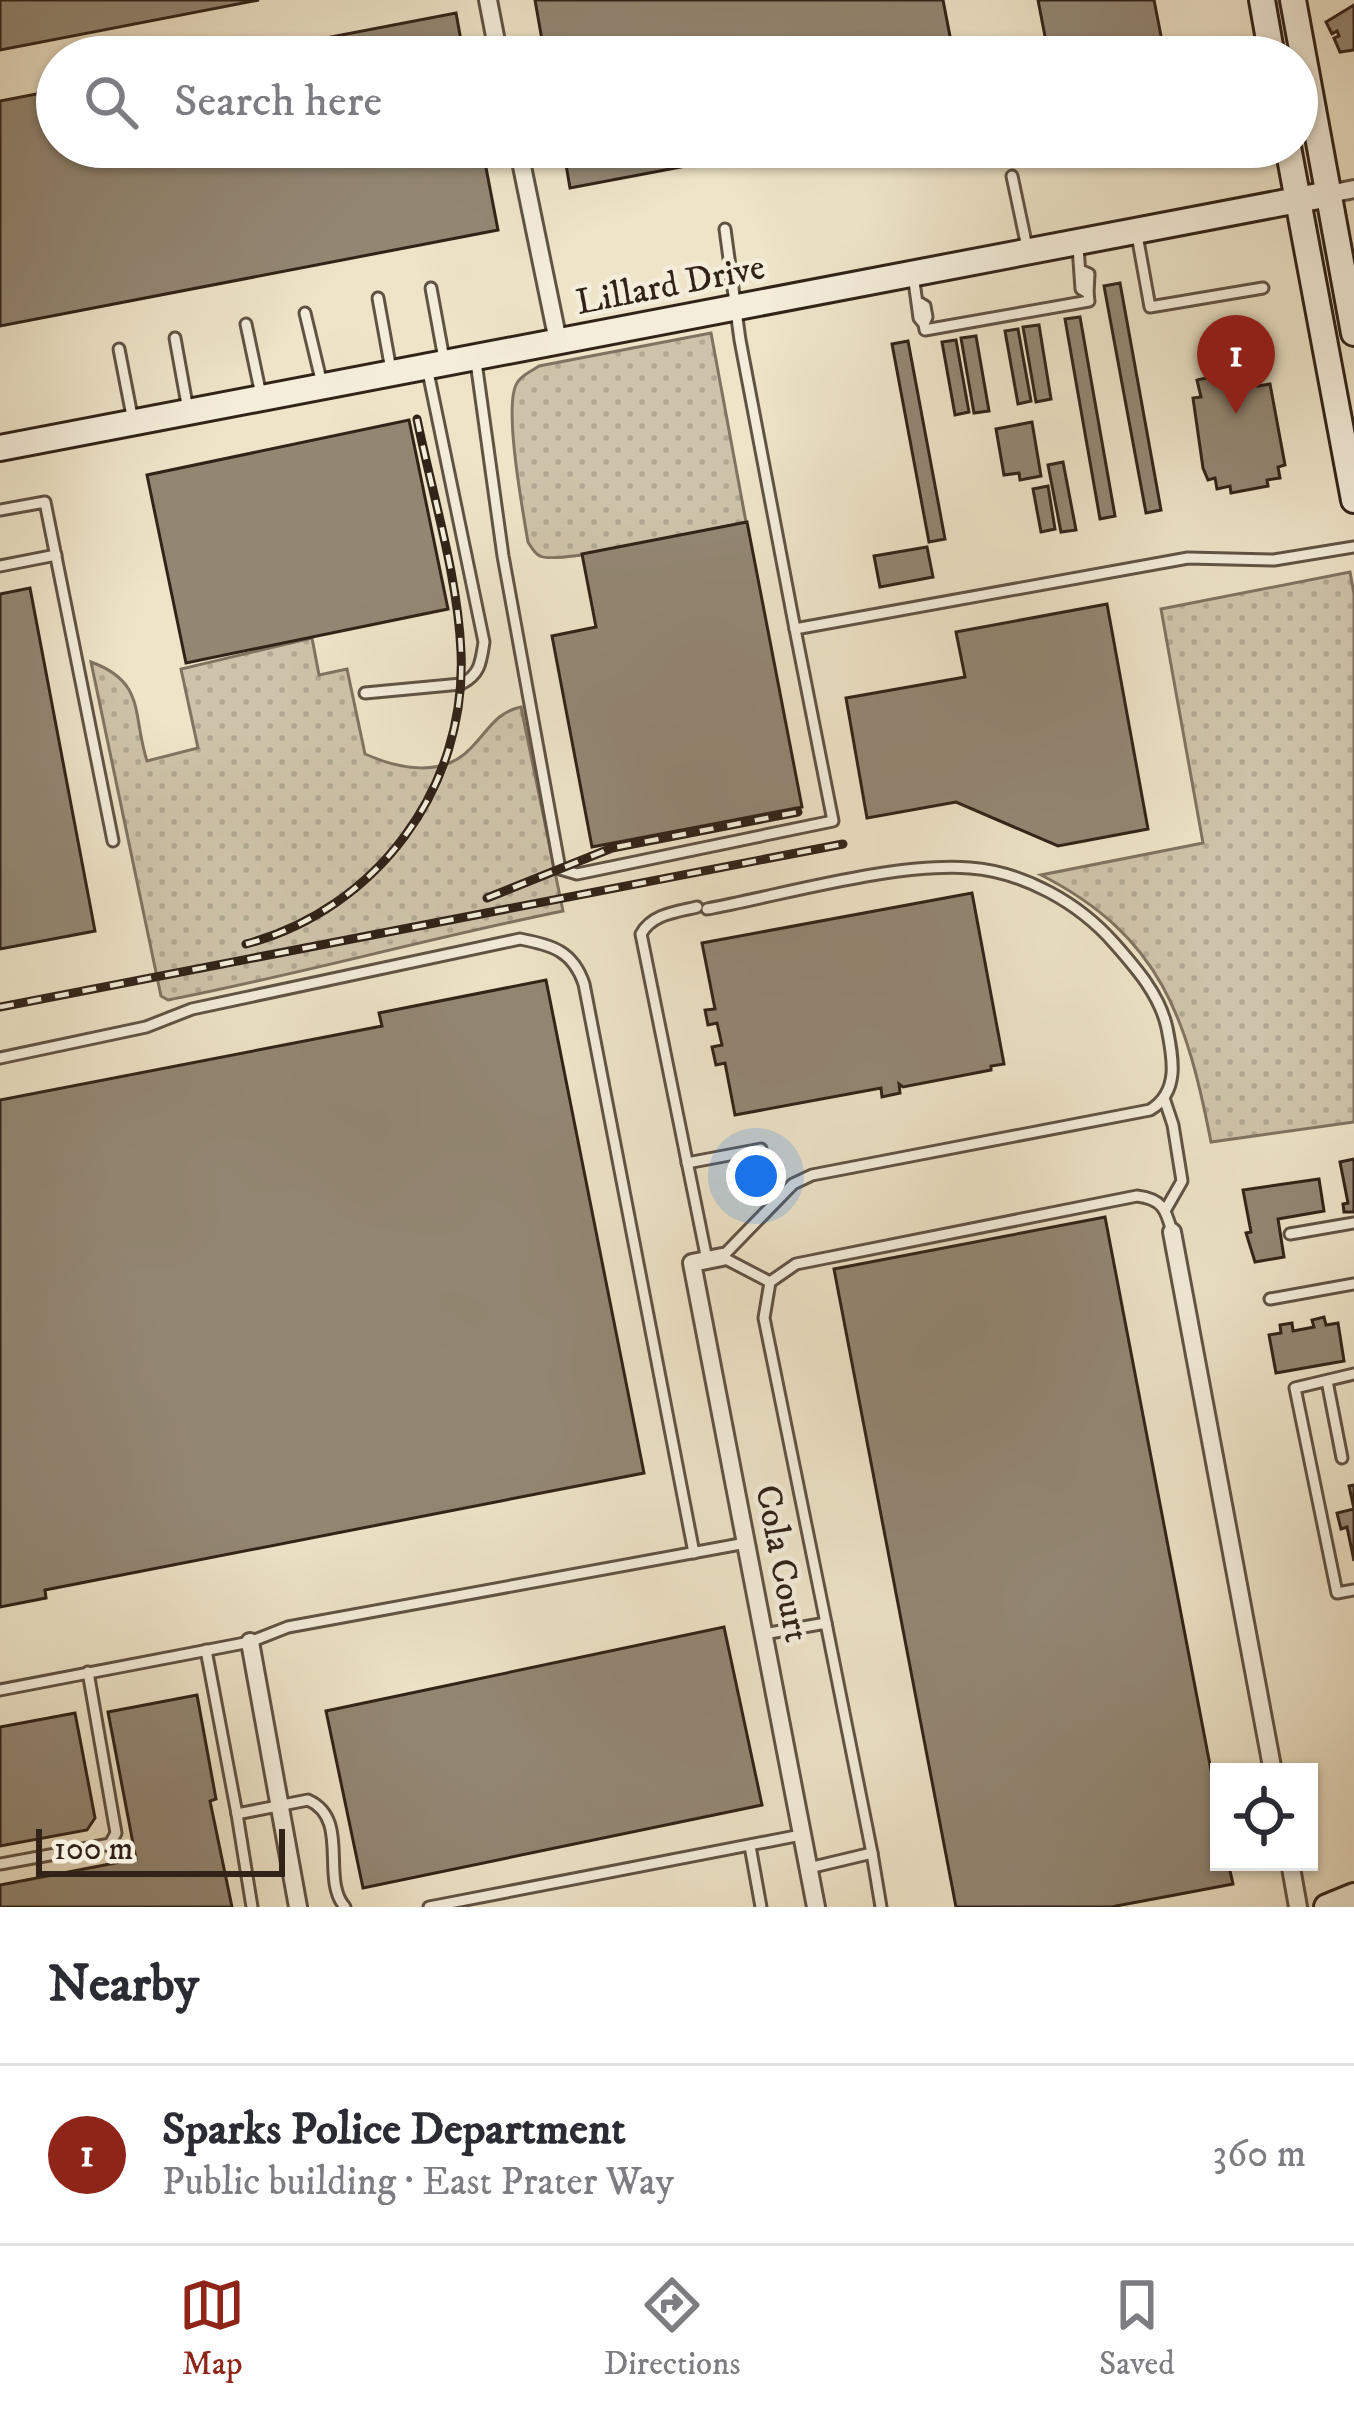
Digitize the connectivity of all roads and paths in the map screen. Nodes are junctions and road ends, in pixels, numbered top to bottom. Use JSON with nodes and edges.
{"nodes":[{"id":1,"x":488,"y":0,"type":"edge"},
{"id":2,"x":1262,"y":0,"type":"edge"},
{"id":3,"x":1293,"y":0,"type":"edge"},
{"id":4,"x":496,"y":36,"type":"edge"},
{"id":5,"x":1268,"y":36,"type":"edge"},
{"id":6,"x":1302,"y":36,"type":"edge"},
{"id":7,"x":1318,"y":99,"type":"edge"},
{"id":8,"x":522,"y":168,"type":"edge"},
{"id":9,"x":1292,"y":168,"type":"edge"},
{"id":10,"x":1012,"y":176,"type":"dead end"},
{"id":11,"x":1341,"y":191,"type":"edge"},
{"id":12,"x":1298,"y":199,"type":"junction"},
{"id":13,"x":725,"y":229,"type":"dead end"},
{"id":14,"x":1137,"y":230,"type":"junction"},
{"id":15,"x":1077,"y":242,"type":"junction"},
{"id":16,"x":1028,"y":251,"type":"junction"},
{"id":17,"x":913,"y":273,"type":"junction"},
{"id":18,"x":430,"y":288,"type":"dead end"},
{"id":19,"x":1263,"y":288,"type":"dead end"},
{"id":20,"x":378,"y":298,"type":"dead end"},
{"id":21,"x":736,"y":306,"type":"junction"},
{"id":22,"x":305,"y":313,"type":"dead end"},
{"id":23,"x":246,"y":324,"type":"dead end"},
{"id":24,"x":1354,"y":334,"type":"edge"},
{"id":25,"x":176,"y":338,"type":"dead end"},
{"id":26,"x":558,"y":341,"type":"junction"},
{"id":27,"x":119,"y":350,"type":"dead end"},
{"id":28,"x":476,"y":357,"type":"junction"},
{"id":29,"x":436,"y":365,"type":"junction"},
{"id":30,"x":391,"y":373,"type":"junction"},
{"id":31,"x":322,"y":386,"type":"junction"},
{"id":32,"x":261,"y":398,"type":"junction"},
{"id":33,"x":189,"y":412,"type":"junction"},
{"id":34,"x":133,"y":423,"type":"junction"},
{"id":35,"x":0,"y":448,"type":"edge"},
{"id":36,"x":1354,"y":500,"type":"edge"},
{"id":37,"x":0,"y":510,"type":"edge"},
{"id":38,"x":1354,"y":547,"type":"edge"},
{"id":39,"x":56,"y":555,"type":"junction"},
{"id":40,"x":0,"y":566,"type":"edge"},
{"id":41,"x":795,"y":629,"type":"junction"},
{"id":42,"x":365,"y":692,"type":"dead end"},
{"id":43,"x":112,"y":841,"type":"dead end"},
{"id":44,"x":0,"y":1058,"type":"edge"},
{"id":45,"x":1165,"y":1101,"type":"junction"},
{"id":46,"x":760,"y":1149,"type":"dead end"},
{"id":47,"x":687,"y":1163,"type":"junction"},
{"id":48,"x":1166,"y":1208,"type":"junction"},
{"id":49,"x":1354,"y":1223,"type":"edge"},
{"id":50,"x":1172,"y":1232,"type":"joint"},
{"id":51,"x":1290,"y":1234,"type":"dead end"},
{"id":52,"x":714,"y":1258,"type":"junction"},
{"id":53,"x":770,"y":1282,"type":"junction"},
{"id":54,"x":1354,"y":1284,"type":"edge"},
{"id":55,"x":1270,"y":1299,"type":"dead end"},
{"id":56,"x":1354,"y":1374,"type":"edge"},
{"id":57,"x":1327,"y":1381,"type":"junction"},
{"id":58,"x":1342,"y":1458,"type":"dead end"},
{"id":59,"x":746,"y":1543,"type":"junction"},
{"id":60,"x":694,"y":1552,"type":"junction"},
{"id":61,"x":1354,"y":1590,"type":"edge"},
{"id":62,"x":826,"y":1623,"type":"junction"},
{"id":63,"x":764,"y":1634,"type":"junction"},
{"id":64,"x":250,"y":1642,"type":"junction"},
{"id":65,"x":206,"y":1650,"type":"junction"},
{"id":66,"x":88,"y":1672,"type":"junction"},
{"id":67,"x":0,"y":1690,"type":"edge"},
{"id":68,"x":1271,"y":1763,"type":"edge"},
{"id":69,"x":280,"y":1805,"type":"junction"},
{"id":70,"x":237,"y":1814,"type":"junction"},
{"id":71,"x":803,"y":1835,"type":"junction"},
{"id":72,"x":749,"y":1846,"type":"junction"},
{"id":73,"x":872,"y":1853,"type":"junction"},
{"id":74,"x":0,"y":1864,"type":"edge"},
{"id":75,"x":809,"y":1868,"type":"junction"},
{"id":76,"x":1292,"y":1871,"type":"edge"},
{"id":77,"x":509,"y":1893,"type":"junction"},
{"id":78,"x":252,"y":1907,"type":"edge"},
{"id":79,"x":298,"y":1907,"type":"edge"},
{"id":80,"x":345,"y":1907,"type":"edge"},
{"id":81,"x":429,"y":1907,"type":"edge"},
{"id":82,"x":511,"y":1907,"type":"edge"},
{"id":83,"x":761,"y":1907,"type":"edge"},
{"id":84,"x":816,"y":1907,"type":"edge"},
{"id":85,"x":881,"y":1907,"type":"edge"},
{"id":86,"x":1298,"y":1907,"type":"edge"}],
"edges":[{"from":1,"to":4,"type":"street"},
{"from":2,"to":5,"type":"street"},
{"from":3,"to":6,"type":"street"},
{"from":7,"to":11,"type":"street"},
{"from":8,"to":26,"type":"street"},
{"from":9,"to":12,"type":"street"},
{"from":10,"to":16,"type":"lane"},
{"from":11,"to":12,"type":"street","name":"Lillard Drive"},
{"from":11,"to":24,"type":"street"},
{"from":12,"to":14,"type":"street","name":"Lillard Drive"},
{"from":12,"to":36,"type":"street"},
{"from":13,"to":21,"type":"lane"},
{"from":14,"to":15,"type":"street","name":"Lillard Drive"},
{"from":14,"to":19,"type":"lane"},
{"from":15,"to":16,"type":"street","name":"Lillard Drive"},
{"from":15,"to":17,"type":"lane"},
{"from":16,"to":17,"type":"street","name":"Lillard Drive"},
{"from":17,"to":21,"type":"street","name":"Lillard Drive"},
{"from":18,"to":29,"type":"lane"},
{"from":20,"to":30,"type":"lane"},
{"from":21,"to":26,"type":"street","name":"Lillard Drive"},
{"from":21,"to":41,"type":"lane"},
{"from":22,"to":31,"type":"lane"},
{"from":23,"to":32,"type":"lane"},
{"from":25,"to":33,"type":"lane"},
{"from":26,"to":28,"type":"street","name":"Lillard Drive"},
{"from":27,"to":34,"type":"lane"},
{"from":28,"to":29,"type":"street","name":"Lillard Drive"},
{"from":28,"to":41,"type":"lane"},
{"from":29,"to":30,"type":"street","name":"Lillard Drive"},
{"from":29,"to":42,"type":"lane"},
{"from":30,"to":31,"type":"street","name":"Lillard Drive"},
{"from":31,"to":32,"type":"street","name":"Lillard Drive"},
{"from":32,"to":33,"type":"street","name":"Lillard Drive"},
{"from":33,"to":34,"type":"street","name":"Lillard Drive"},
{"from":34,"to":35,"type":"street","name":"Lillard Drive"},
{"from":37,"to":39,"type":"lane"},
{"from":38,"to":41,"type":"lane"},
{"from":39,"to":40,"type":"lane"},
{"from":39,"to":43,"type":"lane"},
{"from":44,"to":60,"type":"lane"},
{"from":45,"to":47,"type":"lane"},
{"from":45,"to":48,"type":"lane"},
{"from":45,"to":52,"type":"lane"},
{"from":46,"to":47,"type":"lane"},
{"from":47,"to":52,"type":"lane"},
{"from":48,"to":50,"type":"lane"},
{"from":48,"to":53,"type":"lane"},
{"from":49,"to":51,"type":"lane"},
{"from":50,"to":68,"type":"street"},
{"from":52,"to":53,"type":"lane"},
{"from":52,"to":59,"type":"street","name":"Cola Court"},
{"from":53,"to":62,"type":"lane"},
{"from":54,"to":55,"type":"lane"},
{"from":56,"to":57,"type":"lane"},
{"from":57,"to":58,"type":"lane"},
{"from":57,"to":61,"type":"lane"},
{"from":59,"to":60,"type":"lane"},
{"from":59,"to":63,"type":"street","name":"Cola Court"},
{"from":60,"to":64,"type":"lane"},
{"from":62,"to":63,"type":"lane"},
{"from":62,"to":73,"type":"lane"},
{"from":63,"to":71,"type":"street","name":"Cola Court"},
{"from":64,"to":65,"type":"lane"},
{"from":64,"to":69,"type":"street"},
{"from":65,"to":66,"type":"lane"},
{"from":65,"to":70,"type":"lane"},
{"from":66,"to":67,"type":"lane"},
{"from":66,"to":74,"type":"lane"},
{"from":69,"to":70,"type":"lane"},
{"from":69,"to":79,"type":"street"},
{"from":69,"to":80,"type":"lane"},
{"from":70,"to":78,"type":"lane"},
{"from":71,"to":72,"type":"lane"},
{"from":71,"to":75,"type":"street","name":"Cola Court"},
{"from":72,"to":77,"type":"lane"},
{"from":72,"to":83,"type":"lane"},
{"from":73,"to":75,"type":"lane"},
{"from":73,"to":85,"type":"lane"},
{"from":75,"to":84,"type":"street","name":"Cola Court"},
{"from":76,"to":86,"type":"street"},
{"from":77,"to":81,"type":"lane"},
{"from":77,"to":82,"type":"lane"}]}
